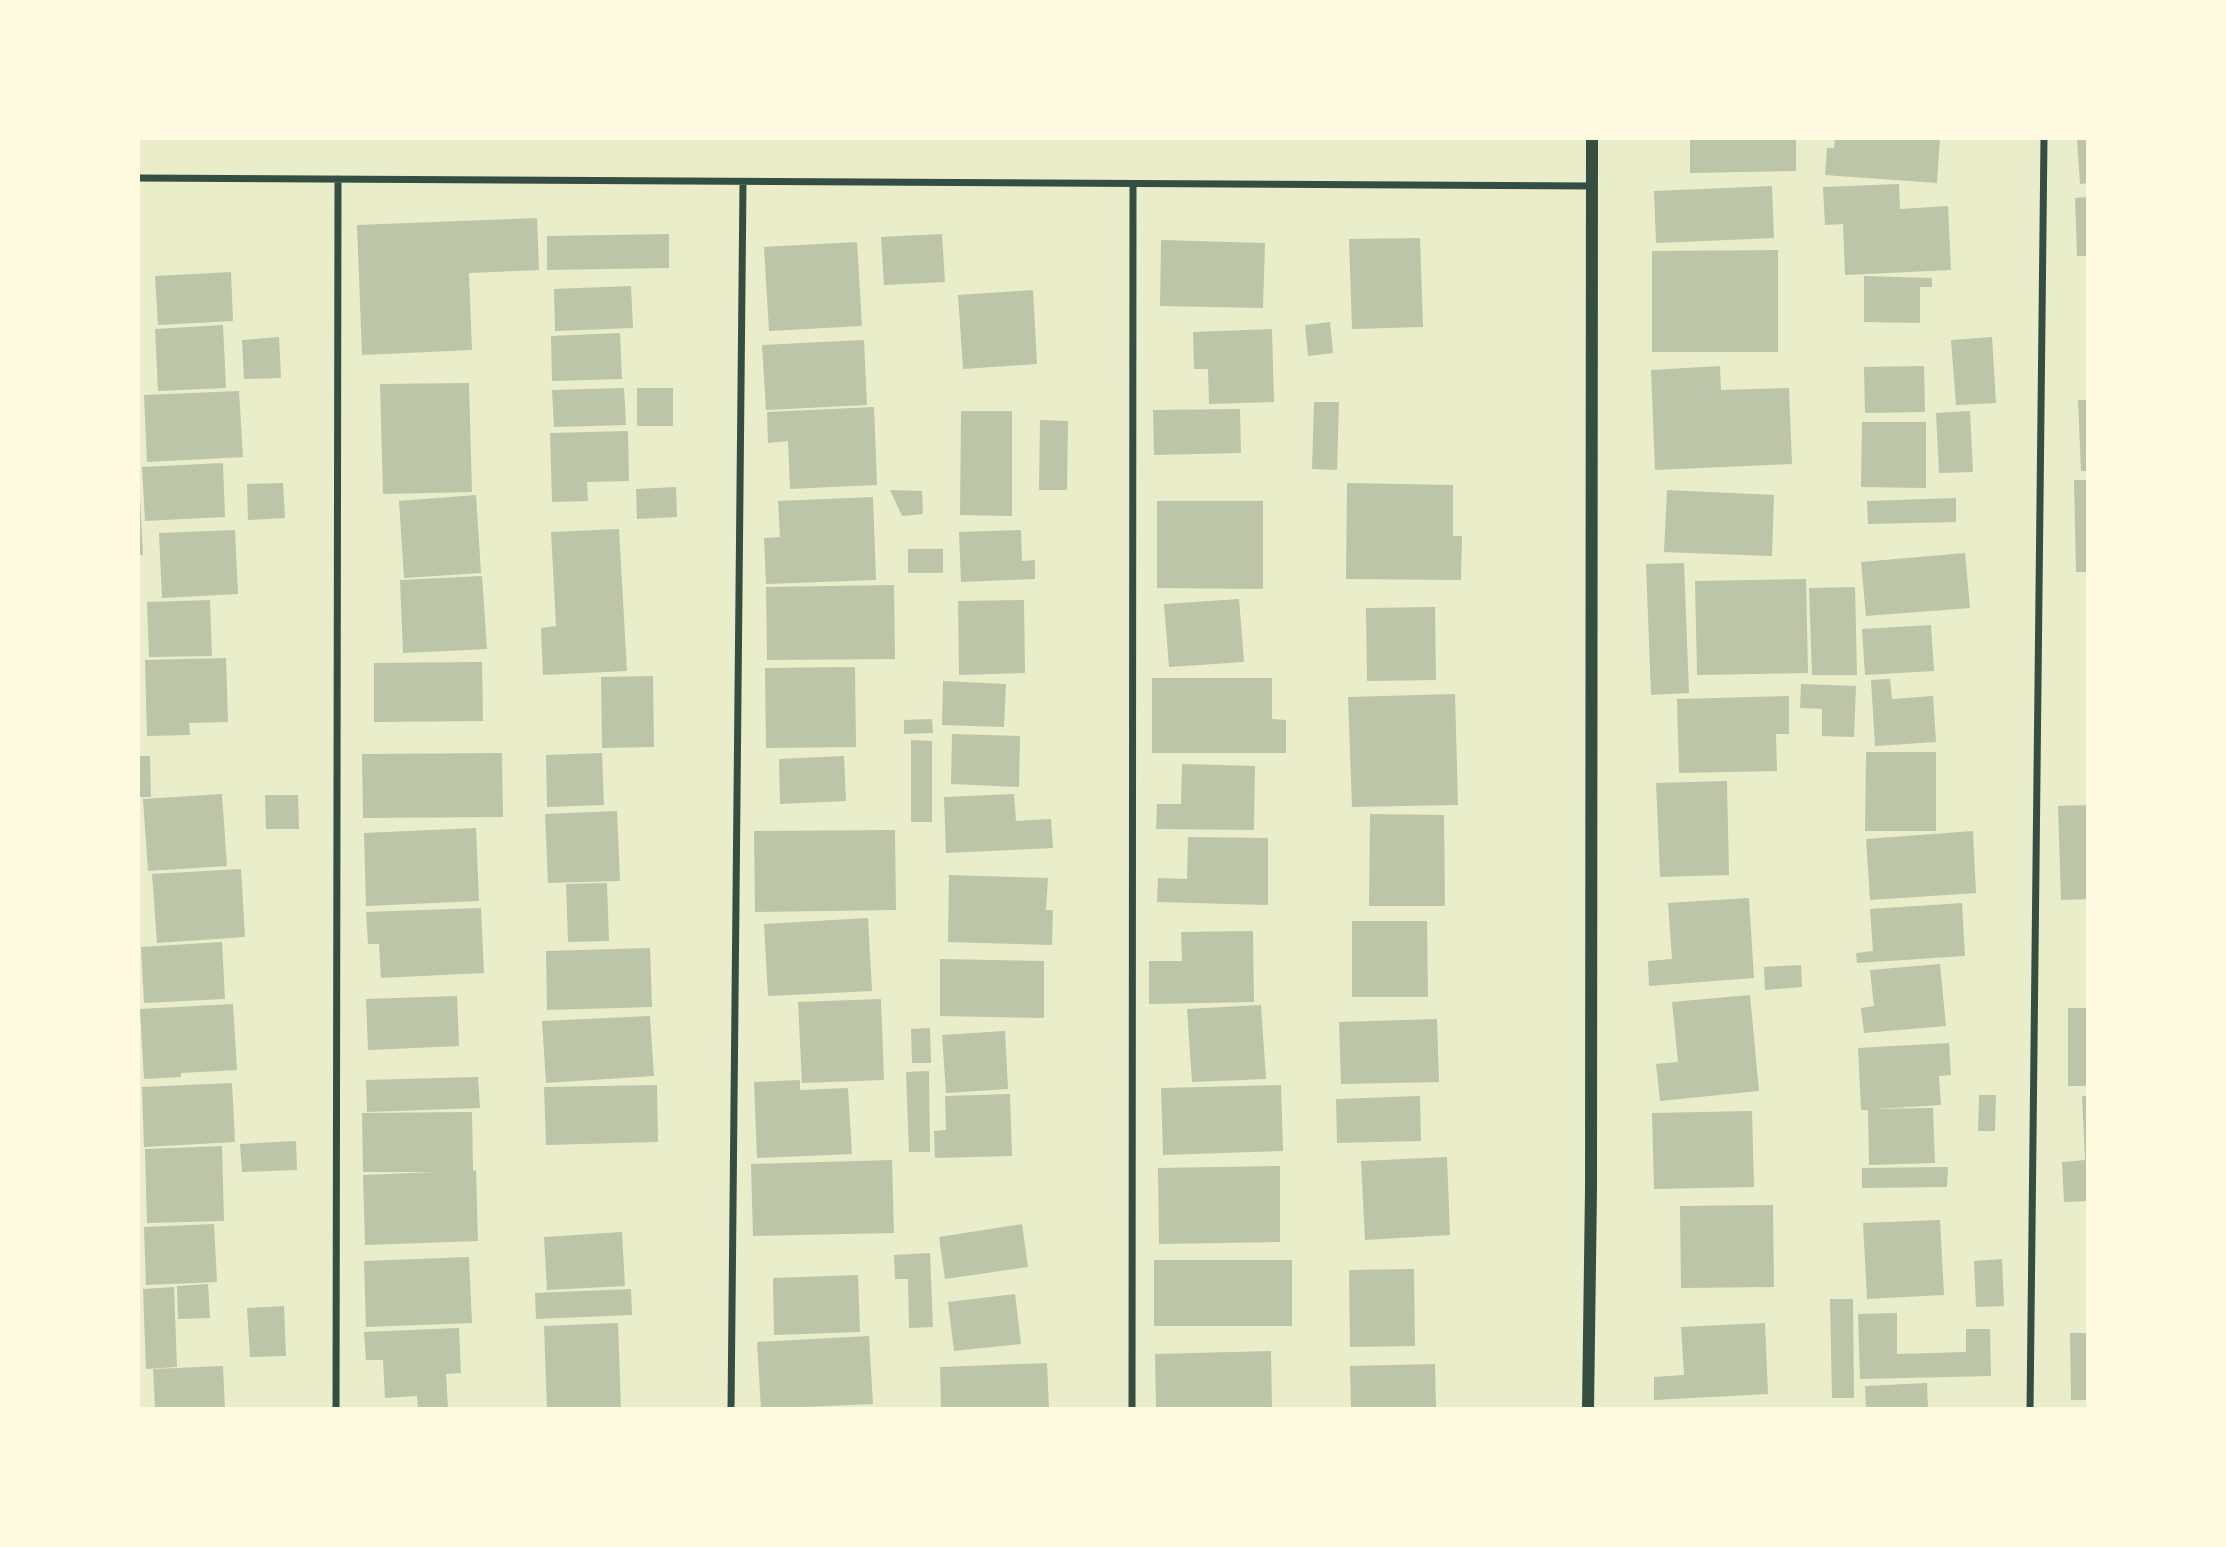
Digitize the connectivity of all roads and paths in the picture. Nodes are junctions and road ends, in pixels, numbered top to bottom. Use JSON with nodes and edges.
{"nodes":[{"id":1,"x":1592,"y":138,"type":"edge"},
{"id":2,"x":2044,"y":138,"type":"edge"},
{"id":3,"x":138,"y":178,"type":"edge"},
{"id":4,"x":338,"y":179,"type":"junction"},
{"id":5,"x":743,"y":182,"type":"junction"},
{"id":6,"x":1133,"y":184,"type":"junction"},
{"id":7,"x":1592,"y":186,"type":"junction"},
{"id":8,"x":336,"y":1409,"type":"edge"},
{"id":9,"x":731,"y":1409,"type":"edge"},
{"id":10,"x":1132,"y":1409,"type":"edge"},
{"id":11,"x":1588,"y":1409,"type":"edge"},
{"id":12,"x":2030,"y":1409,"type":"edge"}],
"edges":[{"from":1,"to":7,"type":"street"},
{"from":2,"to":12,"type":"street"},
{"from":3,"to":4,"type":"street"},
{"from":4,"to":5,"type":"street"},
{"from":4,"to":8,"type":"street"},
{"from":5,"to":6,"type":"street"},
{"from":5,"to":9,"type":"street"},
{"from":6,"to":7,"type":"street"},
{"from":6,"to":10,"type":"street"},
{"from":7,"to":11,"type":"street"}]}
